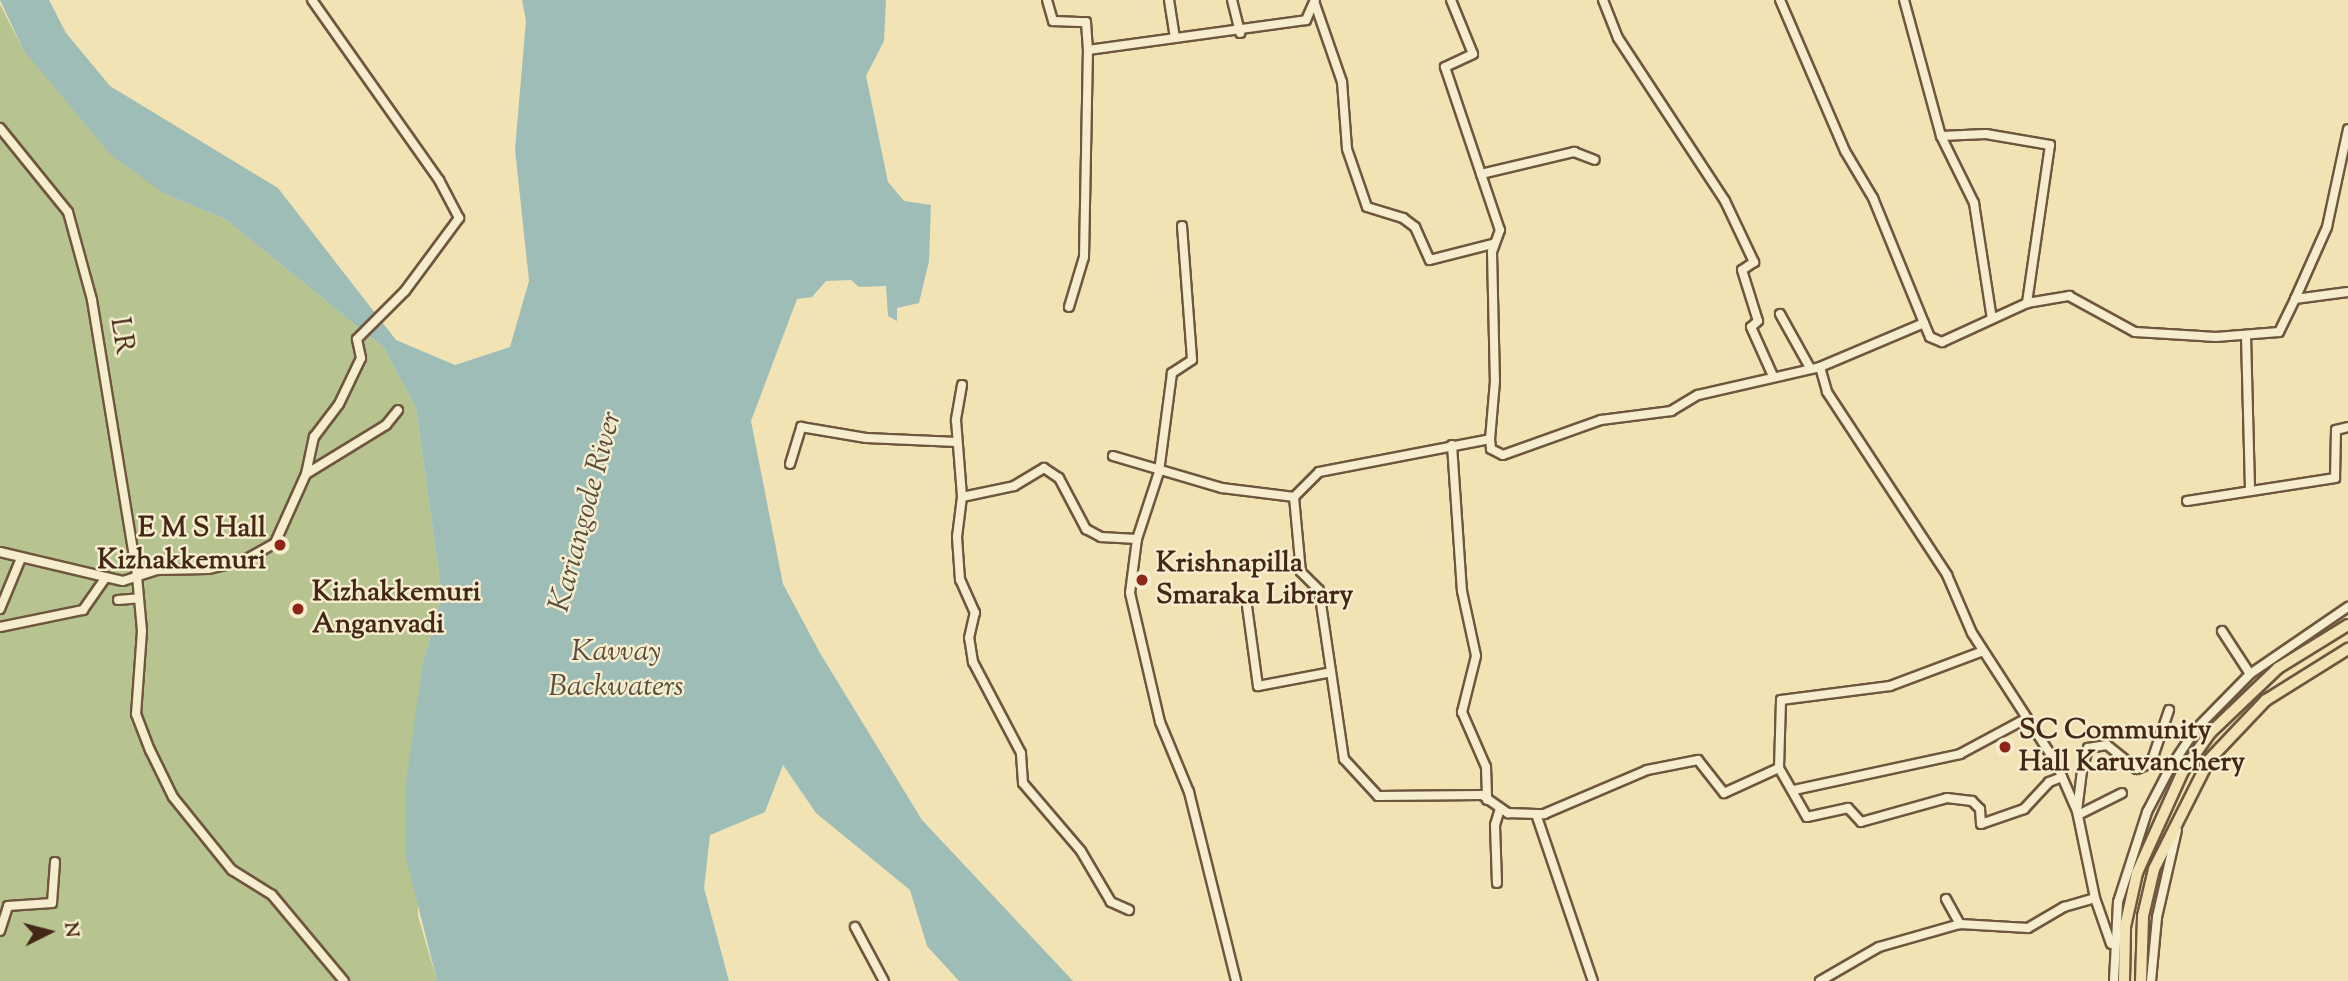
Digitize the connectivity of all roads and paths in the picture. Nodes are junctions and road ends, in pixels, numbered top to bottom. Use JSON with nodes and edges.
{"nodes":[{"id":1,"x":312,"y":0,"type":"edge"},
{"id":2,"x":1047,"y":0,"type":"edge"},
{"id":3,"x":1168,"y":0,"type":"edge"},
{"id":4,"x":1232,"y":0,"type":"edge"},
{"id":5,"x":1451,"y":0,"type":"edge"},
{"id":6,"x":1603,"y":0,"type":"edge"},
{"id":7,"x":1780,"y":0,"type":"edge"},
{"id":8,"x":1904,"y":0,"type":"edge"},
{"id":9,"x":1315,"y":2,"type":"edge"},
{"id":10,"x":1240,"y":33,"type":"junction"},
{"id":11,"x":1175,"y":38,"type":"junction"},
{"id":12,"x":1088,"y":50,"type":"junction"},
{"id":13,"x":0,"y":128,"type":"edge"},
{"id":14,"x":2348,"y":130,"type":"edge"},
{"id":15,"x":1941,"y":136,"type":"junction"},
{"id":16,"x":1595,"y":160,"type":"dead end"},
{"id":17,"x":1480,"y":174,"type":"junction"},
{"id":18,"x":1182,"y":226,"type":"dead end"},
{"id":19,"x":1493,"y":244,"type":"junction"},
{"id":20,"x":2348,"y":292,"type":"edge"},
{"id":21,"x":2295,"y":299,"type":"junction"},
{"id":22,"x":2027,"y":303,"type":"junction"},
{"id":23,"x":1069,"y":307,"type":"dead end"},
{"id":24,"x":1780,"y":314,"type":"dead end"},
{"id":25,"x":1992,"y":319,"type":"junction"},
{"id":26,"x":1924,"y":323,"type":"junction"},
{"id":27,"x":2246,"y":336,"type":"junction"},
{"id":28,"x":1820,"y":367,"type":"junction"},
{"id":29,"x":1810,"y":368,"type":"junction"},
{"id":30,"x":1773,"y":376,"type":"junction"},
{"id":31,"x":962,"y":385,"type":"dead end"},
{"id":32,"x":398,"y":410,"type":"dead end"},
{"id":33,"x":2348,"y":427,"type":"edge"},
{"id":34,"x":1490,"y":439,"type":"junction"},
{"id":35,"x":957,"y":442,"type":"junction"},
{"id":36,"x":1452,"y":445,"type":"junction"},
{"id":37,"x":1113,"y":456,"type":"dead end"},
{"id":38,"x":790,"y":464,"type":"dead end"},
{"id":39,"x":1158,"y":472,"type":"junction"},
{"id":40,"x":306,"y":474,"type":"junction"},
{"id":41,"x":2250,"y":489,"type":"junction"},
{"id":42,"x":962,"y":497,"type":"junction"},
{"id":43,"x":1294,"y":497,"type":"junction"},
{"id":44,"x":2187,"y":501,"type":"dead end"},
{"id":45,"x":1137,"y":539,"type":"junction"},
{"id":46,"x":0,"y":552,"type":"edge"},
{"id":47,"x":21,"y":558,"type":"junction"},
{"id":48,"x":137,"y":576,"type":"junction"},
{"id":49,"x":106,"y":577,"type":"junction"},
{"id":50,"x":139,"y":597,"type":"junction"},
{"id":51,"x":118,"y":600,"type":"dead end"},
{"id":52,"x":1247,"y":606,"type":"dead end"},
{"id":53,"x":2348,"y":607,"type":"edge"},
{"id":54,"x":0,"y":609,"type":"edge"},
{"id":55,"x":2348,"y":625,"type":"edge"},
{"id":56,"x":0,"y":627,"type":"edge"},
{"id":57,"x":2222,"y":631,"type":"dead end"},
{"id":58,"x":2348,"y":649,"type":"edge"},
{"id":59,"x":1983,"y":651,"type":"junction"},
{"id":60,"x":1328,"y":673,"type":"junction"},
{"id":61,"x":2250,"y":674,"type":"junction"},
{"id":62,"x":2169,"y":710,"type":"dead end"},
{"id":63,"x":2025,"y":719,"type":"junction"},
{"id":64,"x":1779,"y":768,"type":"junction"},
{"id":65,"x":2062,"y":777,"type":"junction"},
{"id":66,"x":1794,"y":790,"type":"junction"},
{"id":67,"x":2122,"y":793,"type":"dead end"},
{"id":68,"x":1487,"y":800,"type":"junction"},
{"id":69,"x":1500,"y":809,"type":"junction"},
{"id":70,"x":2078,"y":813,"type":"junction"},
{"id":71,"x":1536,"y":814,"type":"junction"},
{"id":72,"x":2180,"y":816,"type":"junction"},
{"id":73,"x":55,"y":862,"type":"dead end"},
{"id":74,"x":1497,"y":883,"type":"dead end"},
{"id":75,"x":2095,"y":898,"type":"junction"},
{"id":76,"x":1946,"y":899,"type":"dead end"},
{"id":77,"x":1129,"y":910,"type":"dead end"},
{"id":78,"x":1960,"y":924,"type":"junction"},
{"id":79,"x":855,"y":926,"type":"dead end"},
{"id":80,"x":0,"y":932,"type":"edge"},
{"id":81,"x":2113,"y":950,"type":"junction"},
{"id":82,"x":344,"y":981,"type":"edge"},
{"id":83,"x":884,"y":981,"type":"edge"},
{"id":84,"x":1237,"y":981,"type":"edge"},
{"id":85,"x":1593,"y":981,"type":"edge"},
{"id":86,"x":1820,"y":981,"type":"edge"},
{"id":87,"x":2114,"y":981,"type":"edge"},
{"id":88,"x":2124,"y":981,"type":"edge"},
{"id":89,"x":2141,"y":981,"type":"edge"},
{"id":90,"x":2151,"y":981,"type":"edge"}],
"edges":[{"from":1,"to":40,"type":"street"},
{"from":2,"to":12,"type":"street"},
{"from":3,"to":11,"type":"street"},
{"from":4,"to":10,"type":"street"},
{"from":5,"to":17,"type":"street"},
{"from":6,"to":30,"type":"street"},
{"from":7,"to":26,"type":"street"},
{"from":8,"to":15,"type":"street"},
{"from":9,"to":10,"type":"street"},
{"from":9,"to":19,"type":"street"},
{"from":10,"to":11,"type":"street"},
{"from":11,"to":12,"type":"street"},
{"from":12,"to":23,"type":"street"},
{"from":13,"to":48,"type":"street","name":"LR"},
{"from":14,"to":21,"type":"street"},
{"from":15,"to":22,"type":"street"},
{"from":15,"to":25,"type":"street"},
{"from":16,"to":17,"type":"street"},
{"from":17,"to":19,"type":"street"},
{"from":18,"to":39,"type":"street"},
{"from":19,"to":34,"type":"street"},
{"from":20,"to":21,"type":"street"},
{"from":21,"to":27,"type":"street"},
{"from":22,"to":25,"type":"street"},
{"from":22,"to":27,"type":"street"},
{"from":24,"to":29,"type":"street"},
{"from":25,"to":26,"type":"street"},
{"from":26,"to":28,"type":"street"},
{"from":27,"to":41,"type":"street"},
{"from":28,"to":29,"type":"street"},
{"from":28,"to":59,"type":"street"},
{"from":29,"to":30,"type":"street"},
{"from":30,"to":34,"type":"street"},
{"from":31,"to":35,"type":"street"},
{"from":32,"to":40,"type":"street"},
{"from":33,"to":41,"type":"street"},
{"from":34,"to":36,"type":"street"},
{"from":35,"to":38,"type":"street"},
{"from":35,"to":42,"type":"street"},
{"from":36,"to":43,"type":"street"},
{"from":36,"to":68,"type":"street"},
{"from":37,"to":39,"type":"street"},
{"from":39,"to":43,"type":"street"},
{"from":39,"to":45,"type":"street"},
{"from":40,"to":48,"type":"street"},
{"from":41,"to":44,"type":"street"},
{"from":42,"to":45,"type":"street"},
{"from":42,"to":77,"type":"street"},
{"from":43,"to":60,"type":"street"},
{"from":45,"to":84,"type":"street"},
{"from":46,"to":47,"type":"street"},
{"from":47,"to":49,"type":"street"},
{"from":47,"to":54,"type":"street"},
{"from":48,"to":49,"type":"street"},
{"from":48,"to":50,"type":"street","name":"LR"},
{"from":49,"to":56,"type":"street"},
{"from":50,"to":51,"type":"street"},
{"from":50,"to":82,"type":"street","name":"LR"},
{"from":52,"to":60,"type":"street"},
{"from":53,"to":61,"type":"street"},
{"from":55,"to":88,"type":"highway"},
{"from":57,"to":61,"type":"street"},
{"from":58,"to":72,"type":"highway"},
{"from":59,"to":63,"type":"street"},
{"from":59,"to":64,"type":"street"},
{"from":60,"to":68,"type":"street"},
{"from":61,"to":81,"type":"street"},
{"from":62,"to":70,"type":"street"},
{"from":63,"to":65,"type":"street"},
{"from":63,"to":66,"type":"street"},
{"from":64,"to":66,"type":"street"},
{"from":64,"to":71,"type":"street"},
{"from":65,"to":66,"type":"street"},
{"from":65,"to":70,"type":"street"},
{"from":67,"to":70,"type":"street"},
{"from":68,"to":69,"type":"street"},
{"from":69,"to":71,"type":"street"},
{"from":69,"to":74,"type":"street"},
{"from":70,"to":75,"type":"street"},
{"from":71,"to":85,"type":"street"},
{"from":72,"to":89,"type":"highway"},
{"from":72,"to":90,"type":"street"},
{"from":73,"to":80,"type":"street"},
{"from":75,"to":78,"type":"street"},
{"from":75,"to":81,"type":"street"},
{"from":76,"to":78,"type":"street"},
{"from":78,"to":86,"type":"street"},
{"from":79,"to":83,"type":"street"},
{"from":81,"to":87,"type":"street"}]}
